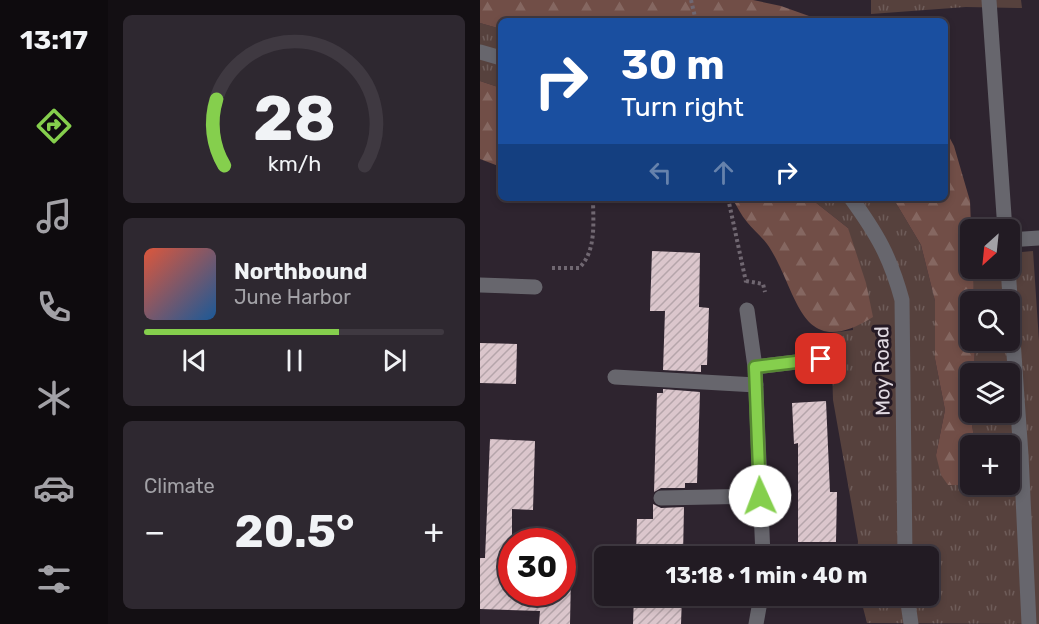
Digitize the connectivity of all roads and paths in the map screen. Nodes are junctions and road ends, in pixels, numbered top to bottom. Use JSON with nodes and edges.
{"nodes":[{"id":1,"x":691,"y":0,"type":"edge"},
{"id":2,"x":989,"y":0,"type":"edge"},
{"id":3,"x":695,"y":18,"type":"edge"},
{"id":4,"x":480,"y":52,"type":"edge"},
{"id":5,"x":498,"y":57,"type":"edge"},
{"id":6,"x":593,"y":201,"type":"edge"},
{"id":7,"x":729,"y":201,"type":"edge"},
{"id":8,"x":853,"y":201,"type":"edge"},
{"id":9,"x":1004,"y":219,"type":"edge"},
{"id":10,"x":1039,"y":238,"type":"edge"},
{"id":11,"x":1020,"y":239,"type":"edge"},
{"id":12,"x":1009,"y":279,"type":"edge"},
{"id":13,"x":746,"y":281,"type":"dead end"},
{"id":14,"x":480,"y":285,"type":"edge"},
{"id":15,"x":535,"y":287,"type":"joint"},
{"id":16,"x":747,"y":310,"type":"dead end"},
{"id":17,"x":821,"y":359,"type":"dead end"},
{"id":18,"x":755,"y":367,"type":"junction"},
{"id":19,"x":615,"y":377,"type":"dead end"},
{"id":20,"x":756,"y":385,"type":"junction"},
{"id":21,"x":760,"y":496,"type":"junction"},
{"id":22,"x":661,"y":498,"type":"dead end"},
{"id":23,"x":762,"y":546,"type":"edge"},
{"id":24,"x":905,"y":546,"type":"edge"},
{"id":25,"x":759,"y":606,"type":"edge"},
{"id":26,"x":908,"y":606,"type":"edge"},
{"id":27,"x":756,"y":624,"type":"edge"},
{"id":28,"x":911,"y":624,"type":"edge"},
{"id":29,"x":1029,"y":624,"type":"edge"}],
"edges":[{"from":1,"to":3,"type":"path"},
{"from":2,"to":9,"type":"street"},
{"from":4,"to":5,"type":"street"},
{"from":6,"to":15,"type":"path"},
{"from":7,"to":13,"type":"path"},
{"from":8,"to":24,"type":"street","name":"Moy Road"},
{"from":10,"to":11,"type":"street"},
{"from":12,"to":29,"type":"street"},
{"from":14,"to":15,"type":"street"},
{"from":16,"to":18,"type":"street"},
{"from":17,"to":18,"type":"street"},
{"from":18,"to":20,"type":"street"},
{"from":19,"to":20,"type":"street"},
{"from":20,"to":21,"type":"street"},
{"from":21,"to":22,"type":"street"},
{"from":21,"to":23,"type":"street"},
{"from":25,"to":27,"type":"street"},
{"from":26,"to":28,"type":"street"}]}
